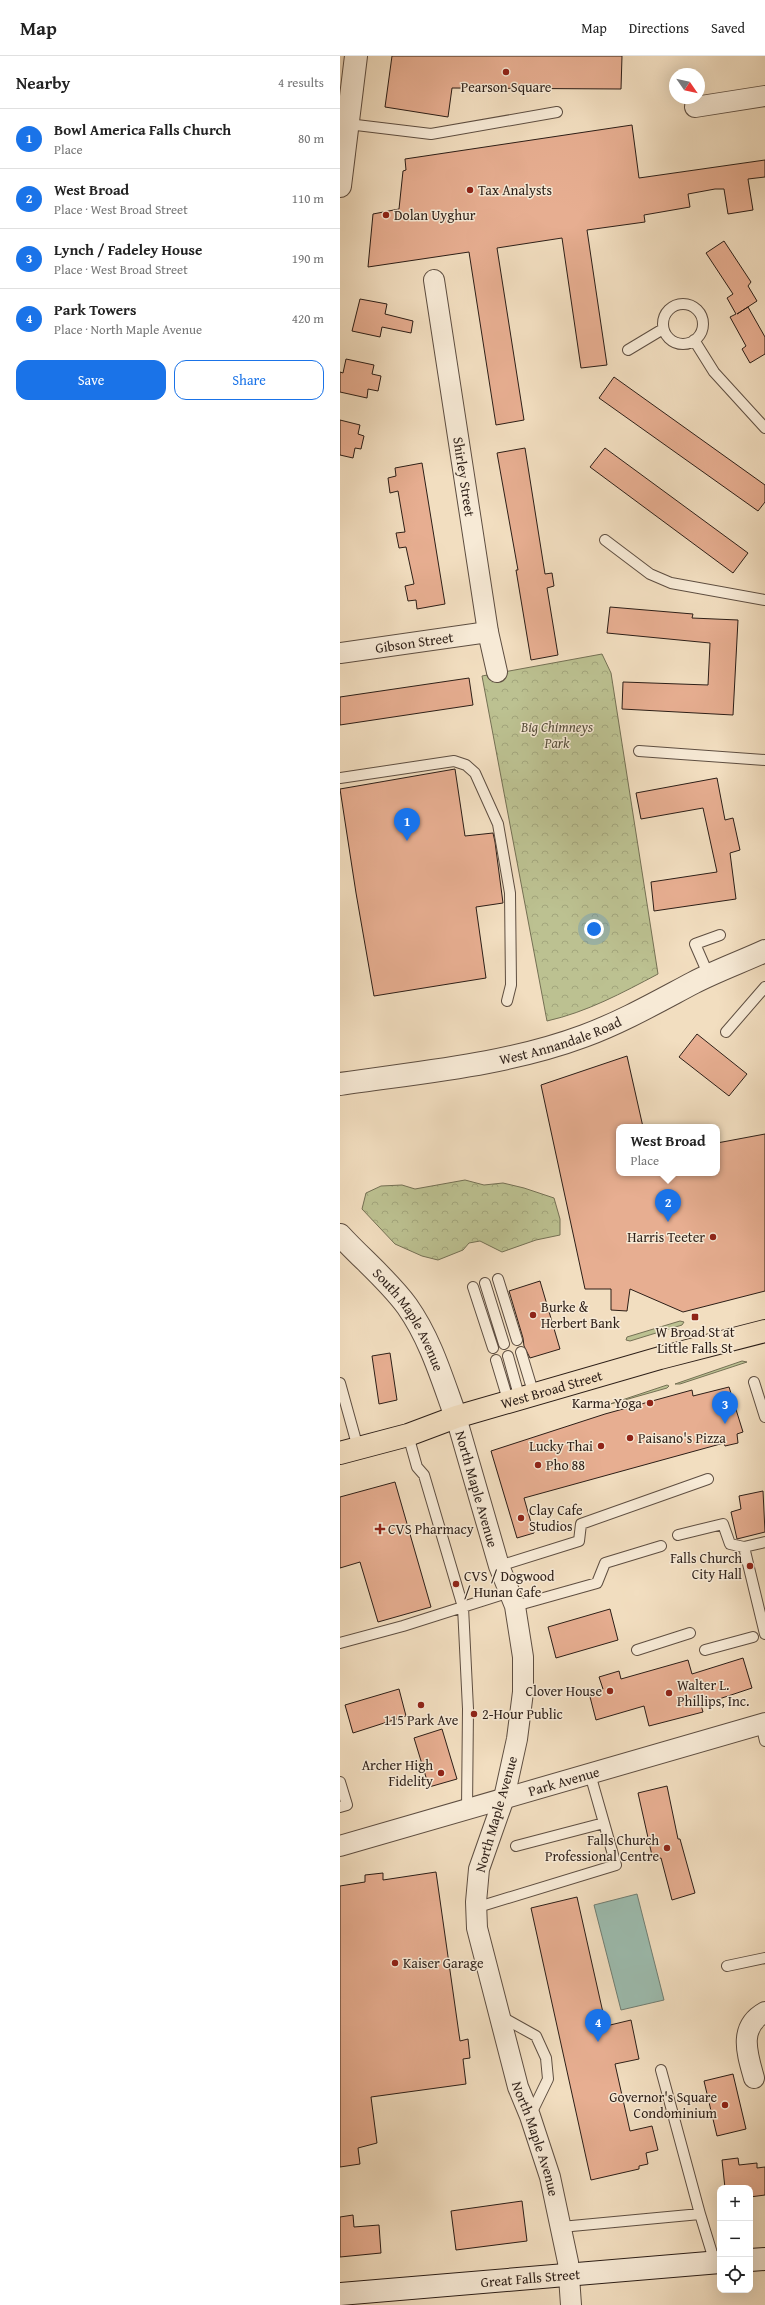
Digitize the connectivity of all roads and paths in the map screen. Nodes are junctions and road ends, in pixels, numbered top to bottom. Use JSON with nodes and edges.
{"nodes":[{"id":1,"x":356,"y":56,"type":"edge"},
{"id":2,"x":765,"y":96,"type":"edge"},
{"id":3,"x":695,"y":106,"type":"dead end"},
{"id":4,"x":557,"y":112,"type":"dead end"},
{"id":5,"x":345,"y":126,"type":"edge"},
{"id":6,"x":341,"y":174,"type":"edge"},
{"id":7,"x":434,"y":280,"type":"dead end"},
{"id":8,"x":663,"y":329,"type":"junction"},
{"id":9,"x":694,"y":340,"type":"junction"},
{"id":10,"x":628,"y":350,"type":"dead end"},
{"id":11,"x":765,"y":428,"type":"edge"},
{"id":12,"x":605,"y":540,"type":"dead end"},
{"id":13,"x":765,"y":600,"type":"edge"},
{"id":14,"x":488,"y":632,"type":"junction"},
{"id":15,"x":340,"y":653,"type":"edge"},
{"id":16,"x":496,"y":672,"type":"dead end"},
{"id":17,"x":639,"y":751,"type":"dead end"},
{"id":18,"x":765,"y":760,"type":"edge"},
{"id":19,"x":340,"y":778,"type":"edge"},
{"id":20,"x":720,"y":935,"type":"dead end"},
{"id":21,"x":765,"y":951,"type":"edge"},
{"id":22,"x":709,"y":976,"type":"junction"},
{"id":23,"x":765,"y":987,"type":"edge"},
{"id":24,"x":507,"y":1001,"type":"dead end"},
{"id":25,"x":726,"y":1032,"type":"dead end"},
{"id":26,"x":340,"y":1084,"type":"edge"},
{"id":27,"x":341,"y":1240,"type":"edge"},
{"id":28,"x":498,"y":1279,"type":"dead end"},
{"id":29,"x":485,"y":1283,"type":"dead end"},
{"id":30,"x":473,"y":1287,"type":"dead end"},
{"id":31,"x":765,"y":1330,"type":"edge"},
{"id":32,"x":517,"y":1340,"type":"dead end"},
{"id":33,"x":504,"y":1344,"type":"dead end"},
{"id":34,"x":492,"y":1348,"type":"dead end"},
{"id":35,"x":521,"y":1352,"type":"dead end"},
{"id":36,"x":508,"y":1356,"type":"dead end"},
{"id":37,"x":496,"y":1360,"type":"dead end"},
{"id":38,"x":340,"y":1382,"type":"edge"},
{"id":39,"x":754,"y":1382,"type":"dead end"},
{"id":40,"x":521,"y":1399,"type":"junction"},
{"id":41,"x":456,"y":1417,"type":"junction"},
{"id":42,"x":765,"y":1417,"type":"edge"},
{"id":43,"x":408,"y":1435,"type":"junction"},
{"id":44,"x":349,"y":1450,"type":"edge"},
{"id":45,"x":708,"y":1479,"type":"dead end"},
{"id":46,"x":678,"y":1535,"type":"dead end"},
{"id":47,"x":765,"y":1542,"type":"edge"},
{"id":48,"x":661,"y":1546,"type":"dead end"},
{"id":49,"x":744,"y":1547,"type":"junction"},
{"id":50,"x":499,"y":1566,"type":"junction"},
{"id":51,"x":512,"y":1599,"type":"junction"},
{"id":52,"x":462,"y":1607,"type":"junction"},
{"id":53,"x":690,"y":1633,"type":"dead end"},
{"id":54,"x":765,"y":1634,"type":"edge"},
{"id":55,"x":753,"y":1637,"type":"dead end"},
{"id":56,"x":340,"y":1643,"type":"edge"},
{"id":57,"x":637,"y":1650,"type":"dead end"},
{"id":58,"x":705,"y":1650,"type":"dead end"},
{"id":59,"x":764,"y":1729,"type":"edge"},
{"id":60,"x":590,"y":1774,"type":"junction"},
{"id":61,"x":340,"y":1782,"type":"edge"},
{"id":62,"x":504,"y":1798,"type":"junction"},
{"id":63,"x":340,"y":1807,"type":"edge"},
{"id":64,"x":467,"y":1809,"type":"junction"},
{"id":65,"x":604,"y":1823,"type":"junction"},
{"id":66,"x":340,"y":1846,"type":"edge"},
{"id":67,"x":516,"y":1846,"type":"dead end"},
{"id":68,"x":476,"y":1908,"type":"junction"},
{"id":69,"x":765,"y":1958,"type":"edge"},
{"id":70,"x":727,"y":1966,"type":"dead end"},
{"id":71,"x":765,"y":2012,"type":"edge"},
{"id":72,"x":499,"y":2015,"type":"junction"},
{"id":73,"x":661,"y":2070,"type":"dead end"},
{"id":74,"x":754,"y":2078,"type":"dead end"},
{"id":75,"x":530,"y":2116,"type":"junction"},
{"id":76,"x":700,"y":2214,"type":"junction"},
{"id":77,"x":561,"y":2227,"type":"junction"},
{"id":78,"x":765,"y":2259,"type":"edge"},
{"id":79,"x":717,"y":2260,"type":"edge"},
{"id":80,"x":753,"y":2260,"type":"edge"},
{"id":81,"x":717,"y":2263,"type":"edge"},
{"id":82,"x":570,"y":2275,"type":"junction"},
{"id":83,"x":340,"y":2294,"type":"edge"},
{"id":84,"x":571,"y":2305,"type":"edge"}],
"edges":[{"from":1,"to":5,"type":"street"},
{"from":2,"to":3,"type":"street"},
{"from":4,"to":5,"type":"lane"},
{"from":5,"to":6,"type":"street"},
{"from":7,"to":14,"type":"street","name":"Shirley Street"},
{"from":8,"to":9,"type":"lane"},
{"from":8,"to":9,"type":"lane"},
{"from":8,"to":10,"type":"lane"},
{"from":9,"to":11,"type":"lane"},
{"from":12,"to":13,"type":"lane"},
{"from":14,"to":15,"type":"street","name":"Gibson Street"},
{"from":14,"to":16,"type":"street","name":"Shirley Street"},
{"from":17,"to":18,"type":"lane"},
{"from":19,"to":24,"type":"lane"},
{"from":20,"to":22,"type":"lane"},
{"from":21,"to":22,"type":"street","name":"West Annandale Road"},
{"from":22,"to":26,"type":"street","name":"West Annandale Road"},
{"from":23,"to":25,"type":"lane"},
{"from":27,"to":41,"type":"street","name":"South Maple Avenue"},
{"from":28,"to":32,"type":"lane"},
{"from":29,"to":33,"type":"lane"},
{"from":30,"to":34,"type":"lane"},
{"from":31,"to":40,"type":"main road","name":"West Broad Street"},
{"from":35,"to":40,"type":"lane"},
{"from":36,"to":40,"type":"lane"},
{"from":37,"to":40,"type":"lane"},
{"from":38,"to":44,"type":"lane"},
{"from":39,"to":42,"type":"lane"},
{"from":40,"to":41,"type":"main road","name":"West Broad Street"},
{"from":41,"to":43,"type":"main road","name":"West Broad Street"},
{"from":41,"to":50,"type":"street","name":"North Maple Avenue"},
{"from":43,"to":44,"type":"main road","name":"West Broad Street"},
{"from":43,"to":52,"type":"lane"},
{"from":45,"to":50,"type":"lane"},
{"from":46,"to":49,"type":"lane"},
{"from":47,"to":49,"type":"lane"},
{"from":48,"to":51,"type":"lane"},
{"from":49,"to":54,"type":"lane"},
{"from":50,"to":51,"type":"street","name":"North Maple Avenue"},
{"from":51,"to":52,"type":"lane"},
{"from":51,"to":62,"type":"street","name":"North Maple Avenue"},
{"from":52,"to":56,"type":"lane"},
{"from":52,"to":64,"type":"lane"},
{"from":53,"to":57,"type":"lane"},
{"from":55,"to":58,"type":"lane"},
{"from":59,"to":60,"type":"street","name":"Park Avenue"},
{"from":60,"to":62,"type":"street","name":"Park Avenue"},
{"from":60,"to":65,"type":"lane"},
{"from":61,"to":63,"type":"lane"},
{"from":62,"to":64,"type":"street","name":"Park Avenue"},
{"from":62,"to":68,"type":"street","name":"North Maple Avenue"},
{"from":64,"to":66,"type":"street","name":"Park Avenue"},
{"from":65,"to":67,"type":"lane"},
{"from":65,"to":68,"type":"lane"},
{"from":68,"to":72,"type":"street","name":"North Maple Avenue"},
{"from":69,"to":70,"type":"lane"},
{"from":71,"to":74,"type":"street"},
{"from":72,"to":75,"type":"street","name":"North Maple Avenue"},
{"from":72,"to":75,"type":"lane"},
{"from":73,"to":76,"type":"lane"},
{"from":75,"to":77,"type":"street","name":"North Maple Avenue"},
{"from":76,"to":77,"type":"lane"},
{"from":76,"to":79,"type":"lane"},
{"from":77,"to":82,"type":"street","name":"North Maple Avenue"},
{"from":78,"to":80,"type":"street"},
{"from":81,"to":82,"type":"street","name":"Great Falls Street"},
{"from":82,"to":83,"type":"street","name":"Great Falls Street"},
{"from":82,"to":84,"type":"street","name":"North Maple Avenue"}]}
